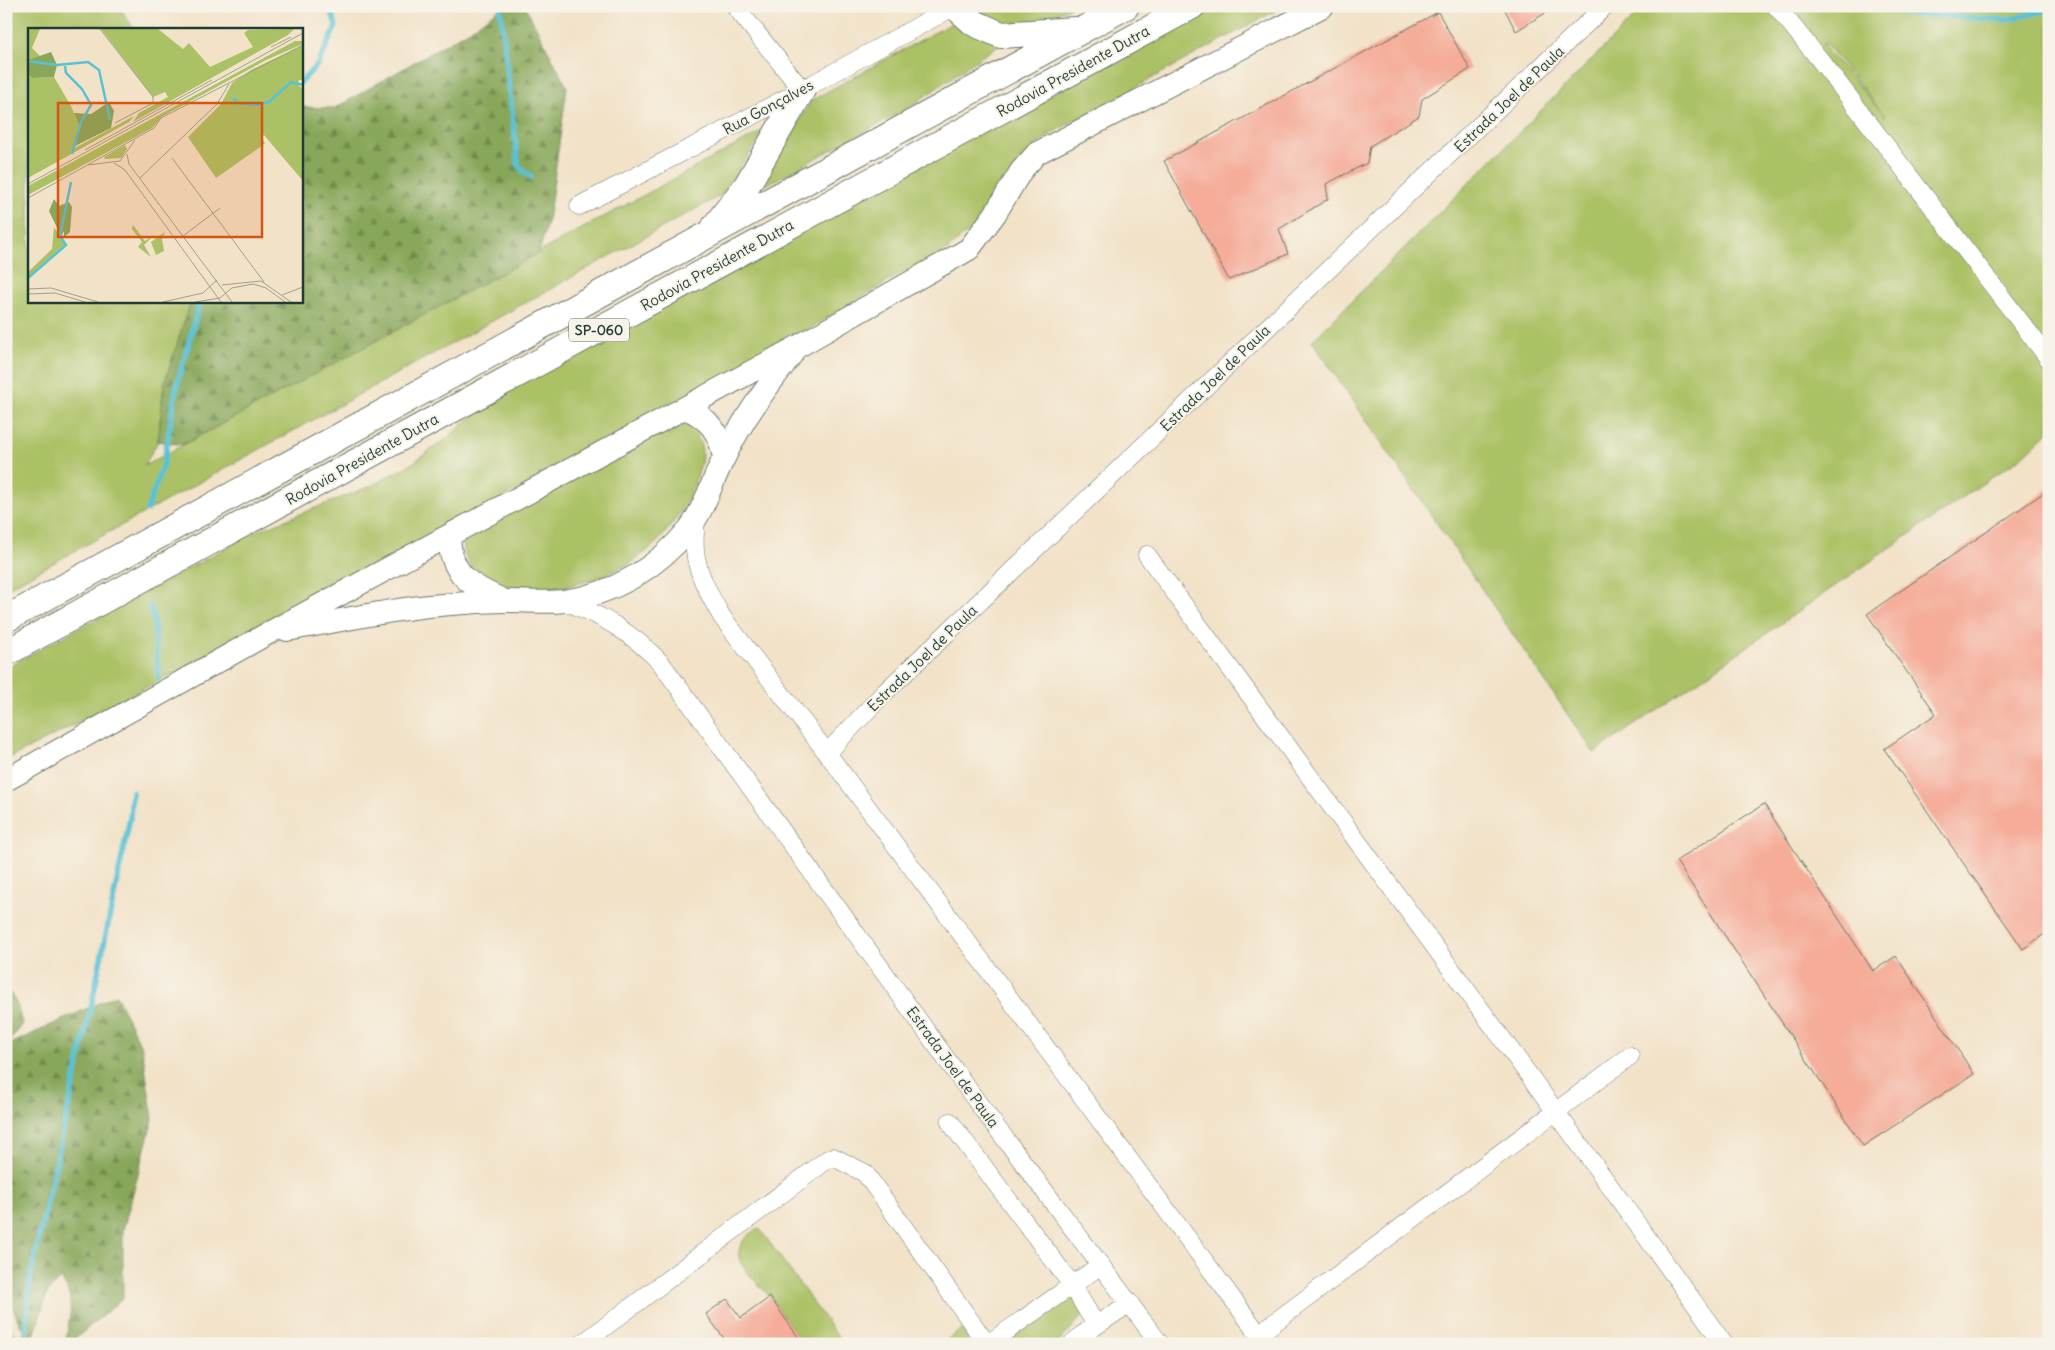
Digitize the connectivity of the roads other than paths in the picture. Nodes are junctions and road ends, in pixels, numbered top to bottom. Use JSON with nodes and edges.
{"nodes":[{"id":1,"x":735,"y":6,"type":"edge"},
{"id":2,"x":955,"y":6,"type":"edge"},
{"id":3,"x":1126,"y":6,"type":"edge"},
{"id":4,"x":1192,"y":6,"type":"edge"},
{"id":5,"x":1323,"y":6,"type":"edge"},
{"id":6,"x":1606,"y":6,"type":"edge"},
{"id":7,"x":1776,"y":6,"type":"edge"},
{"id":8,"x":1084,"y":29,"type":"junction"},
{"id":9,"x":802,"y":90,"type":"junction"},
{"id":10,"x":579,"y":206,"type":"dead end"},
{"id":11,"x":709,"y":234,"type":"junction"},
{"id":12,"x":797,"y":348,"type":"junction"},
{"id":13,"x":2049,"y":359,"type":"edge"},
{"id":14,"x":686,"y":408,"type":"junction"},
{"id":15,"x":724,"y":458,"type":"junction"},
{"id":16,"x":696,"y":518,"type":"junction"},
{"id":17,"x":449,"y":536,"type":"junction"},
{"id":18,"x":1147,"y":555,"type":"dead end"},
{"id":19,"x":506,"y":601,"type":"junction"},
{"id":20,"x":563,"y":601,"type":"junction"},
{"id":21,"x":6,"y":619,"type":"edge"},
{"id":22,"x":265,"y":635,"type":"junction"},
{"id":23,"x":6,"y":653,"type":"edge"},
{"id":24,"x":827,"y":753,"type":"junction"},
{"id":25,"x":6,"y":780,"type":"edge"},
{"id":26,"x":1630,"y":1056,"type":"dead end"},
{"id":27,"x":1556,"y":1112,"type":"junction"},
{"id":28,"x":950,"y":1122,"type":"dead end"},
{"id":29,"x":1101,"y":1265,"type":"junction"},
{"id":30,"x":1072,"y":1285,"type":"junction"},
{"id":31,"x":1130,"y":1303,"type":"junction"},
{"id":32,"x":1096,"y":1325,"type":"junction"},
{"id":33,"x":1262,"y":1339,"type":"edge"},
{"id":34,"x":582,"y":1344,"type":"edge"},
{"id":35,"x":987,"y":1344,"type":"edge"},
{"id":36,"x":1072,"y":1344,"type":"edge"},
{"id":37,"x":1160,"y":1344,"type":"edge"},
{"id":38,"x":1724,"y":1344,"type":"edge"}],
"edges":[{"from":1,"to":9,"type":"street"},
{"from":2,"to":8,"type":"highway"},
{"from":2,"to":9,"type":"street","name":"Rua Gonçalves"},
{"from":3,"to":8,"type":"highway","name":"Rodovia Presidente Dutra","number":"SP-060"},
{"from":4,"to":23,"type":"highway","name":"Rodovia Presidente Dutra","number":"SP-060"},
{"from":5,"to":12,"type":"main road"},
{"from":6,"to":24,"type":"street","name":"Estrada Joel de Paula"},
{"from":7,"to":13,"type":"street"},
{"from":8,"to":11,"type":"highway","name":"Rodovia Presidente Dutra","number":"SP-060"},
{"from":9,"to":10,"type":"street","name":"Rua Gonçalves"},
{"from":9,"to":11,"type":"highway"},
{"from":11,"to":21,"type":"highway","name":"Rodovia Presidente Dutra","number":"SP-060"},
{"from":12,"to":14,"type":"main road"},
{"from":12,"to":15,"type":"main road"},
{"from":14,"to":15,"type":"main road"},
{"from":14,"to":17,"type":"main road"},
{"from":15,"to":16,"type":"main road"},
{"from":16,"to":20,"type":"main road"},
{"from":16,"to":24,"type":"street"},
{"from":17,"to":19,"type":"main road"},
{"from":17,"to":22,"type":"main road"},
{"from":18,"to":27,"type":"street"},
{"from":19,"to":20,"type":"main road"},
{"from":19,"to":22,"type":"main road"},
{"from":20,"to":29,"type":"street","name":"Estrada Joel de Paula"},
{"from":22,"to":25,"type":"main road"},
{"from":24,"to":33,"type":"street"},
{"from":26,"to":27,"type":"street"},
{"from":27,"to":33,"type":"street"},
{"from":27,"to":38,"type":"street"},
{"from":28,"to":30,"type":"street"},
{"from":29,"to":30,"type":"street"},
{"from":29,"to":31,"type":"street","name":"Estrada Joel de Paula"},
{"from":30,"to":32,"type":"street"},
{"from":30,"to":35,"type":"street"},
{"from":31,"to":32,"type":"street"},
{"from":31,"to":37,"type":"street","name":"Estrada Joel de Paula"},
{"from":32,"to":36,"type":"street"},
{"from":34,"to":35,"type":"street"}]}
